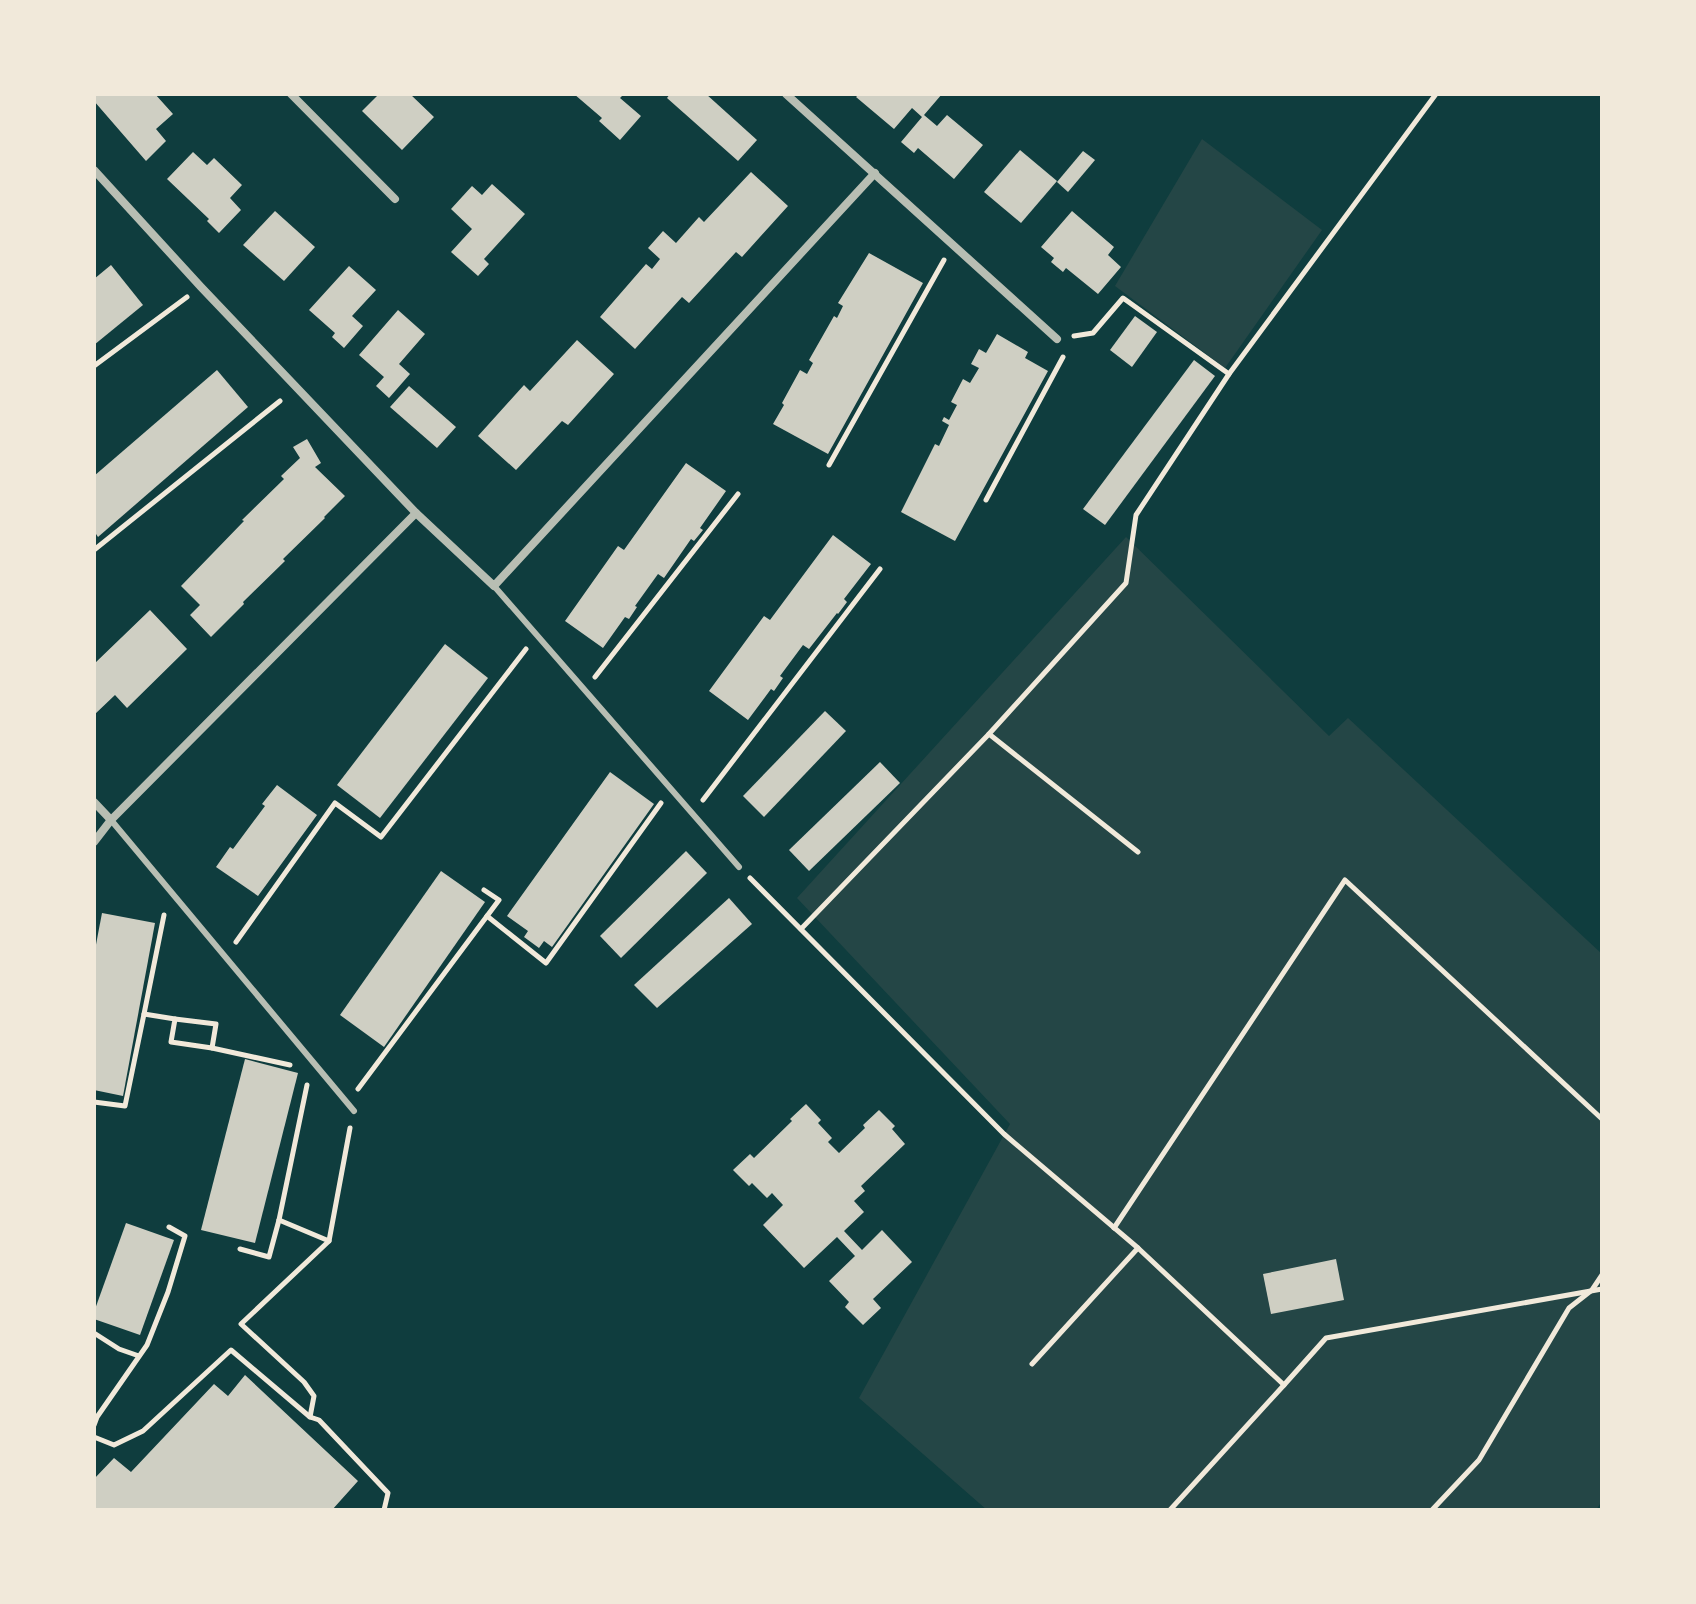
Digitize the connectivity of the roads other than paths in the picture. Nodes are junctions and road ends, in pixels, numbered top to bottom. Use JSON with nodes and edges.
{"nodes":[{"id":1,"x":291,"y":94,"type":"edge"},
{"id":2,"x":786,"y":94,"type":"edge"},
{"id":3,"x":94,"y":170,"type":"edge"},
{"id":4,"x":875,"y":173,"type":"junction"},
{"id":5,"x":395,"y":199,"type":"dead end"},
{"id":6,"x":1057,"y":339,"type":"road end"},
{"id":7,"x":416,"y":513,"type":"junction"},
{"id":8,"x":494,"y":586,"type":"junction"},
{"id":9,"x":94,"y":802,"type":"edge"},
{"id":10,"x":111,"y":820,"type":"junction"},
{"id":11,"x":94,"y":842,"type":"edge"},
{"id":12,"x":739,"y":867,"type":"road end"},
{"id":13,"x":354,"y":1111,"type":"road end"}],
"edges":[{"from":1,"to":5,"type":"street"},
{"from":2,"to":4,"type":"street"},
{"from":3,"to":7,"type":"street"},
{"from":4,"to":6,"type":"street"},
{"from":4,"to":8,"type":"street"},
{"from":7,"to":8,"type":"street"},
{"from":7,"to":10,"type":"street"},
{"from":8,"to":12,"type":"lane"},
{"from":9,"to":10,"type":"street"},
{"from":10,"to":11,"type":"street"},
{"from":10,"to":13,"type":"lane"}]}
